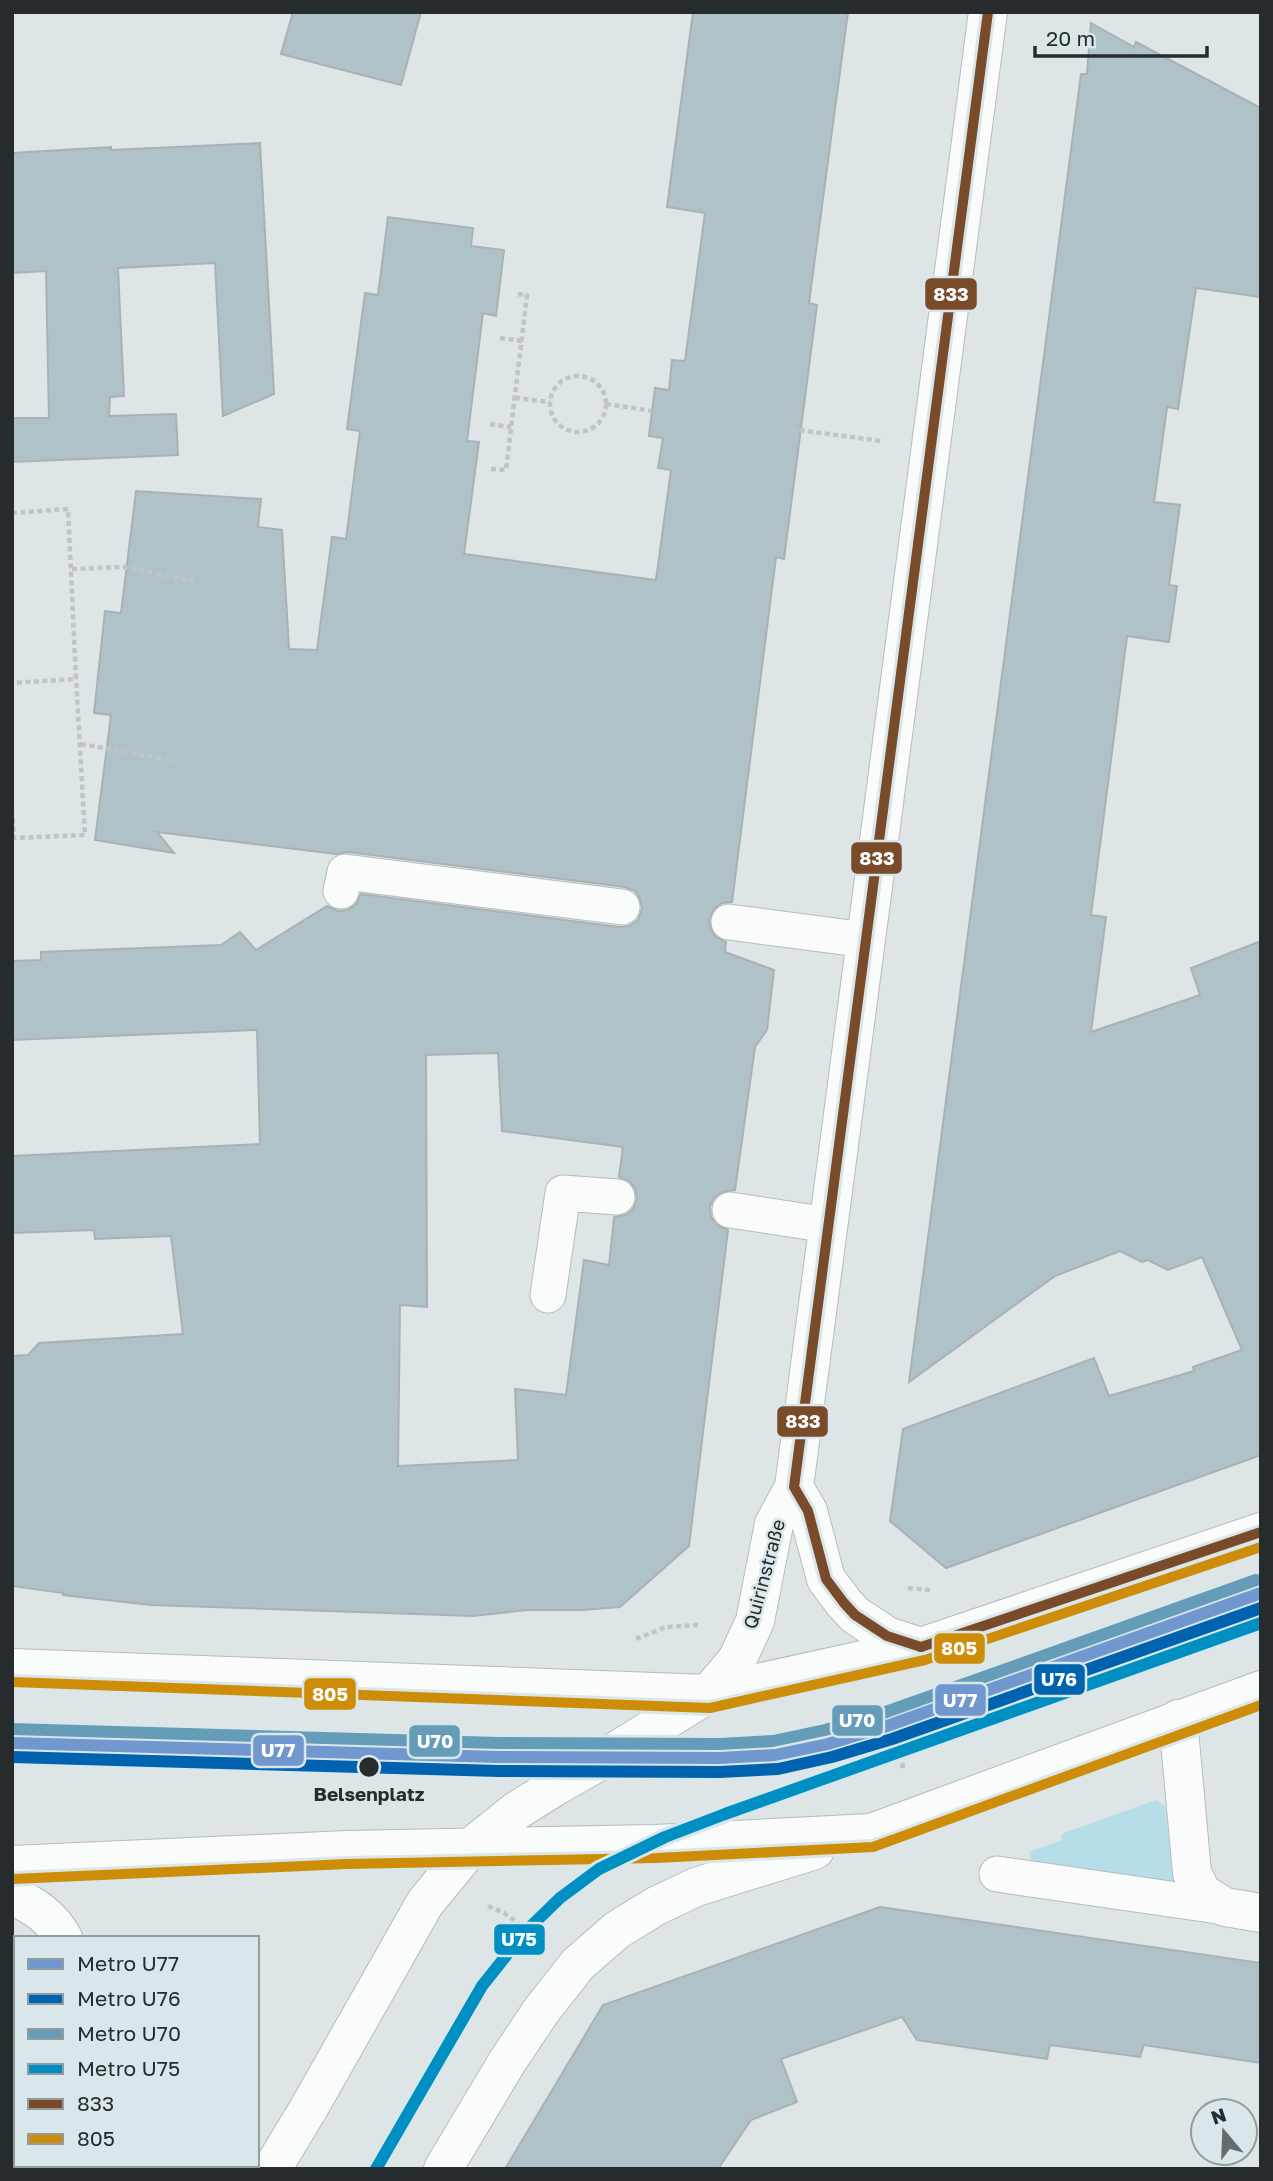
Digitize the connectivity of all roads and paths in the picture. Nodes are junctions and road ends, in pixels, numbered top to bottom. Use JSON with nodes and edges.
{"nodes":[{"id":1,"x":988,"y":12,"type":"edge"},
{"id":2,"x":516,"y":294,"type":"dead end"},
{"id":3,"x":500,"y":338,"type":"dead end"},
{"id":4,"x":522,"y":341,"type":"junction"},
{"id":5,"x":515,"y":398,"type":"junction"},
{"id":6,"x":550,"y":402,"type":"junction"},
{"id":7,"x":606,"y":404,"type":"junction"},
{"id":8,"x":652,"y":411,"type":"dead end"},
{"id":9,"x":490,"y":424,"type":"dead end"},
{"id":10,"x":512,"y":427,"type":"junction"},
{"id":11,"x":792,"y":429,"type":"dead end"},
{"id":12,"x":930,"y":448,"type":"junction"},
{"id":13,"x":491,"y":469,"type":"dead end"},
{"id":14,"x":12,"y":513,"type":"edge"},
{"id":15,"x":72,"y":569,"type":"junction"},
{"id":16,"x":196,"y":582,"type":"dead end"},
{"id":17,"x":76,"y":678,"type":"junction"},
{"id":18,"x":12,"y":683,"type":"edge"},
{"id":19,"x":81,"y":744,"type":"junction"},
{"id":20,"x":175,"y":761,"type":"dead end"},
{"id":21,"x":12,"y":810,"type":"edge"},
{"id":22,"x":341,"y":891,"type":"dead end"},
{"id":23,"x":622,"y":907,"type":"dead end"},
{"id":24,"x":729,"y":922,"type":"dead end"},
{"id":25,"x":866,"y":940,"type":"junction"},
{"id":26,"x":617,"y":1197,"type":"dead end"},
{"id":27,"x":730,"y":1210,"type":"dead end"},
{"id":28,"x":829,"y":1225,"type":"junction"},
{"id":29,"x":548,"y":1295,"type":"dead end"},
{"id":30,"x":794,"y":1487,"type":"junction"},
{"id":31,"x":1261,"y":1532,"type":"edge"},
{"id":32,"x":904,"y":1588,"type":"dead end"},
{"id":33,"x":925,"y":1645,"type":"junction"},
{"id":34,"x":12,"y":1668,"type":"edge"},
{"id":35,"x":555,"y":1689,"type":"junction"},
{"id":36,"x":1261,"y":1690,"type":"edge"},
{"id":37,"x":708,"y":1694,"type":"junction"},
{"id":38,"x":1178,"y":1719,"type":"junction"},
{"id":39,"x":491,"y":1766,"type":"dead end"},
{"id":40,"x":934,"y":1811,"type":"junction"},
{"id":41,"x":870,"y":1833,"type":"junction"},
{"id":42,"x":471,"y":1847,"type":"junction"},
{"id":43,"x":12,"y":1865,"type":"edge"},
{"id":44,"x":996,"y":1874,"type":"dead end"},
{"id":45,"x":12,"y":1895,"type":"edge"},
{"id":46,"x":425,"y":1903,"type":"junction"},
{"id":47,"x":1243,"y":1910,"type":"edge"},
{"id":48,"x":62,"y":1936,"type":"edge"},
{"id":49,"x":578,"y":1964,"type":"junction"},
{"id":50,"x":272,"y":2169,"type":"edge"},
{"id":51,"x":443,"y":2169,"type":"edge"}],
"edges":[{"from":1,"to":12,"type":"main road","name":"Quirinstraße"},
{"from":2,"to":4,"type":"path"},
{"from":3,"to":4,"type":"path"},
{"from":4,"to":5,"type":"path"},
{"from":5,"to":6,"type":"path"},
{"from":5,"to":10,"type":"path"},
{"from":6,"to":7,"type":"path"},
{"from":6,"to":7,"type":"path"},
{"from":7,"to":8,"type":"path"},
{"from":9,"to":10,"type":"path"},
{"from":10,"to":13,"type":"path"},
{"from":11,"to":12,"type":"path"},
{"from":12,"to":25,"type":"main road","name":"Quirinstraße"},
{"from":14,"to":15,"type":"path"},
{"from":15,"to":16,"type":"path"},
{"from":15,"to":17,"type":"path"},
{"from":17,"to":18,"type":"path"},
{"from":17,"to":19,"type":"path"},
{"from":19,"to":20,"type":"path"},
{"from":19,"to":21,"type":"path"},
{"from":22,"to":23,"type":"lane"},
{"from":24,"to":25,"type":"lane"},
{"from":25,"to":28,"type":"main road","name":"Quirinstraße"},
{"from":26,"to":29,"type":"lane"},
{"from":27,"to":28,"type":"lane"},
{"from":28,"to":30,"type":"main road","name":"Quirinstraße"},
{"from":30,"to":33,"type":"main road","name":"Quirinstraße"},
{"from":30,"to":37,"type":"main road","name":"Quirinstraße"},
{"from":31,"to":33,"type":"main road"},
{"from":32,"to":33,"type":"path"},
{"from":33,"to":37,"type":"main road"},
{"from":33,"to":40,"type":"path"},
{"from":34,"to":35,"type":"main road"},
{"from":35,"to":37,"type":"main road"},
{"from":35,"to":39,"type":"path"},
{"from":36,"to":38,"type":"main road"},
{"from":37,"to":42,"type":"main road"},
{"from":38,"to":40,"type":"main road"},
{"from":38,"to":47,"type":"main road"},
{"from":40,"to":41,"type":"main road"},
{"from":41,"to":42,"type":"main road"},
{"from":41,"to":49,"type":"main road"},
{"from":42,"to":43,"type":"main road"},
{"from":42,"to":46,"type":"main road"},
{"from":44,"to":47,"type":"lane"},
{"from":45,"to":48,"type":"main road"},
{"from":46,"to":49,"type":"path"},
{"from":46,"to":50,"type":"main road"},
{"from":49,"to":51,"type":"main road"}]}
